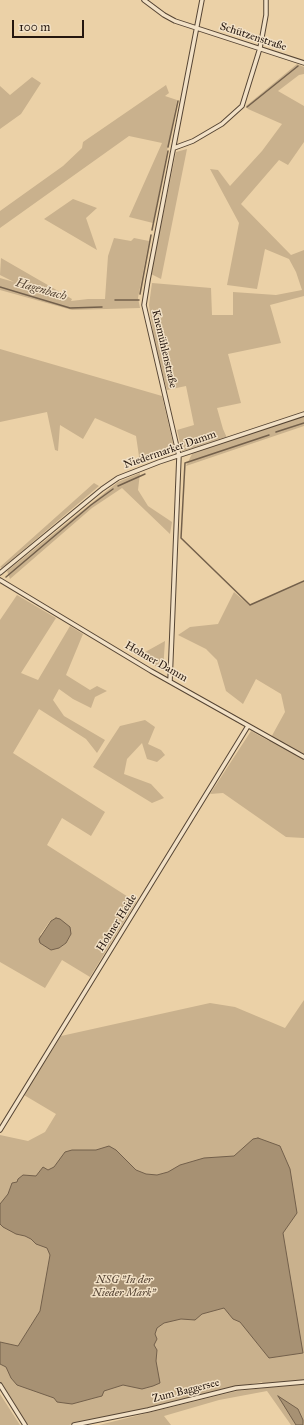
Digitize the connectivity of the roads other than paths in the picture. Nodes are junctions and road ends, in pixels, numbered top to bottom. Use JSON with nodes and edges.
{"nodes":[{"id":1,"x":144,"y":0,"type":"edge"},
{"id":2,"x":202,"y":0,"type":"edge"},
{"id":3,"x":266,"y":0,"type":"edge"},
{"id":4,"x":197,"y":29,"type":"junction"},
{"id":5,"x":260,"y":48,"type":"junction"},
{"id":6,"x":304,"y":63,"type":"edge"},
{"id":7,"x":174,"y":148,"type":"junction"},
{"id":8,"x":304,"y":414,"type":"edge"},
{"id":9,"x":179,"y":456,"type":"junction"},
{"id":10,"x":0,"y":573,"type":"edge"},
{"id":11,"x":0,"y":580,"type":"edge"},
{"id":12,"x":170,"y":681,"type":"junction"},
{"id":13,"x":248,"y":726,"type":"junction"},
{"id":14,"x":304,"y":757,"type":"edge"},
{"id":15,"x":0,"y":1130,"type":"edge"},
{"id":16,"x":304,"y":1382,"type":"edge"},
{"id":17,"x":0,"y":1385,"type":"edge"},
{"id":18,"x":25,"y":1425,"type":"edge"},
{"id":19,"x":74,"y":1425,"type":"edge"}],
"edges":[{"from":1,"to":4,"type":"street","name":"Schützenstraße"},
{"from":2,"to":4,"type":"street","name":"Knemühlenstraße"},
{"from":3,"to":5,"type":"street"},
{"from":4,"to":5,"type":"street","name":"Schützenstraße"},
{"from":4,"to":7,"type":"street","name":"Knemühlenstraße"},
{"from":5,"to":6,"type":"street","name":"Schützenstraße"},
{"from":5,"to":7,"type":"street"},
{"from":7,"to":9,"type":"street","name":"Knemühlenstraße"},
{"from":8,"to":9,"type":"street","name":"Niedermarker Damm"},
{"from":9,"to":10,"type":"street","name":"Niedermarker Damm"},
{"from":9,"to":12,"type":"street","name":"Knemühlenstraße"},
{"from":11,"to":12,"type":"street","name":"Hohner Damm"},
{"from":12,"to":13,"type":"street","name":"Hohner Damm"},
{"from":13,"to":14,"type":"street","name":"Hohner Damm"},
{"from":13,"to":15,"type":"street","name":"Hohner Heide"},
{"from":16,"to":19,"type":"street","name":"Zum Baggersee"},
{"from":17,"to":18,"type":"street"}]}
